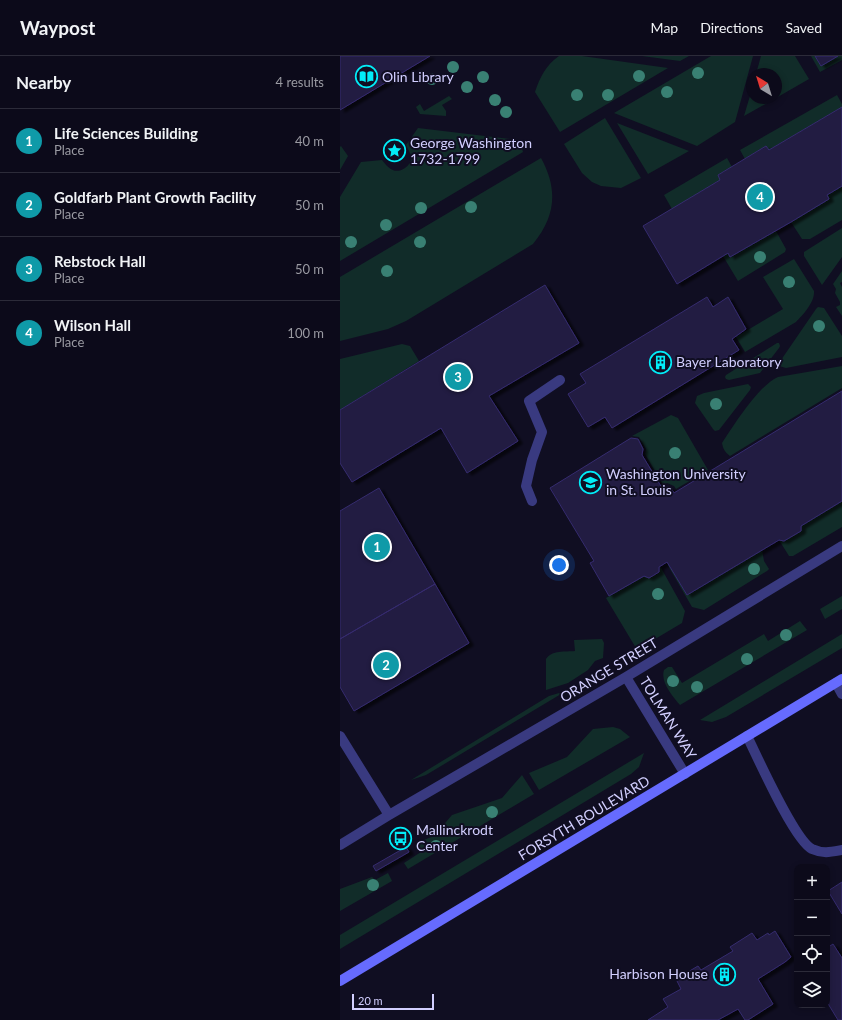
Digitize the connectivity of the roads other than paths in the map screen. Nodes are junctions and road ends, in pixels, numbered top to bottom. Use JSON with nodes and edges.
{"nodes":[{"id":1,"x":560,"y":380,"type":"dead end"},
{"id":2,"x":532,"y":501,"type":"dead end"},
{"id":3,"x":842,"y":546,"type":"edge"},
{"id":4,"x":626,"y":677,"type":"junction"},
{"id":5,"x":839,"y":681,"type":"edge"},
{"id":6,"x":842,"y":694,"type":"edge"},
{"id":7,"x":340,"y":736,"type":"edge"},
{"id":8,"x":747,"y":736,"type":"junction"},
{"id":9,"x":686,"y":774,"type":"junction"},
{"id":10,"x":389,"y":815,"type":"junction"},
{"id":11,"x":340,"y":845,"type":"edge"},
{"id":12,"x":842,"y":850,"type":"edge"},
{"id":13,"x":340,"y":981,"type":"edge"}],
"edges":[{"from":1,"to":2,"type":"lane"},
{"from":3,"to":4,"type":"lane","name":"ORANGE STREET"},
{"from":4,"to":9,"type":"lane","name":"TOLMAN WAY"},
{"from":4,"to":10,"type":"lane","name":"ORANGE STREET"},
{"from":5,"to":6,"type":"lane"},
{"from":5,"to":8,"type":"main road","name":"FORSYTH BOULEVARD"},
{"from":7,"to":10,"type":"lane"},
{"from":8,"to":9,"type":"main road","name":"FORSYTH BOULEVARD"},
{"from":8,"to":12,"type":"lane"},
{"from":9,"to":13,"type":"main road","name":"FORSYTH BOULEVARD"},
{"from":10,"to":11,"type":"lane","name":"ORANGE STREET"}]}
